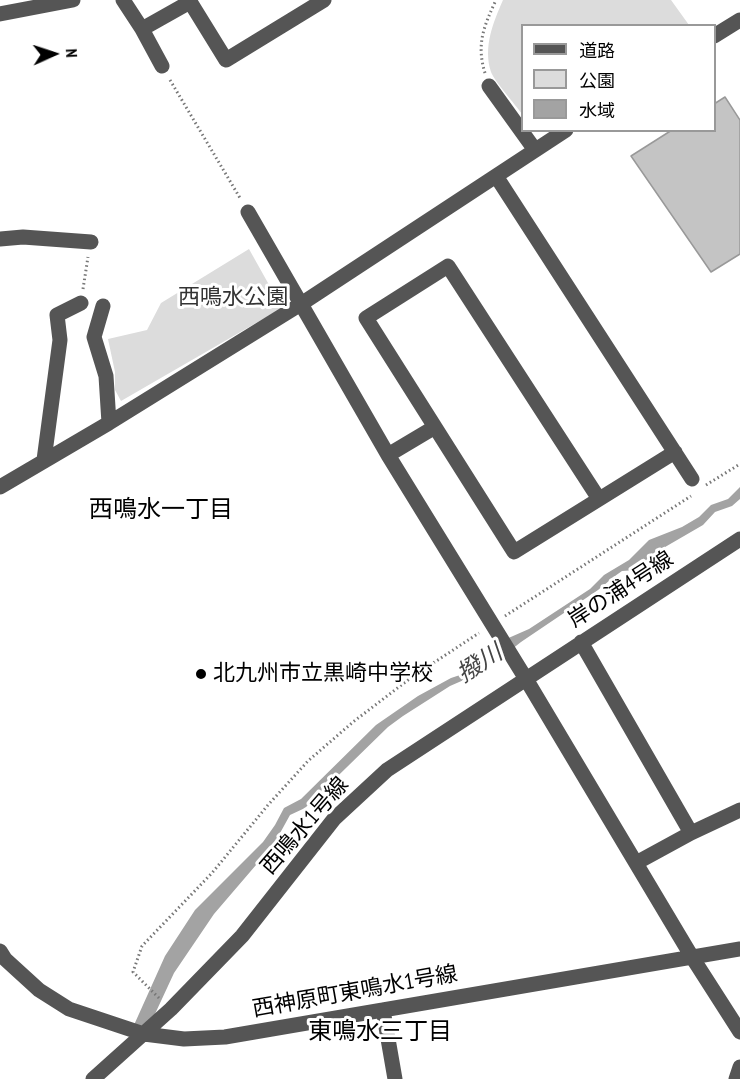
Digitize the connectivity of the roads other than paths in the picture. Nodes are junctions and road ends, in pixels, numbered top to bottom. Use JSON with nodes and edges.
{"nodes":[{"id":1,"x":73,"y":0,"type":"edge"},
{"id":2,"x":123,"y":0,"type":"edge"},
{"id":3,"x":323,"y":0,"type":"edge"},
{"id":4,"x":190,"y":1,"type":"edge"},
{"id":5,"x":0,"y":14,"type":"edge"},
{"id":6,"x":740,"y":20,"type":"edge"},
{"id":7,"x":142,"y":29,"type":"junction"},
{"id":8,"x":716,"y":35,"type":"edge"},
{"id":9,"x":162,"y":66,"type":"road end"},
{"id":10,"x":489,"y":86,"type":"road end"},
{"id":11,"x":521,"y":131,"type":"edge"},
{"id":12,"x":522,"y":132,"type":"edge"},
{"id":13,"x":563,"y":132,"type":"edge"},
{"id":14,"x":535,"y":150,"type":"junction"},
{"id":15,"x":496,"y":176,"type":"junction"},
{"id":16,"x":248,"y":212,"type":"road end"},
{"id":17,"x":0,"y":240,"type":"edge"},
{"id":18,"x":91,"y":242,"type":"road end"},
{"id":19,"x":81,"y":303,"type":"road end"},
{"id":20,"x":301,"y":304,"type":"junction"},
{"id":21,"x":103,"y":306,"type":"dead end"},
{"id":22,"x":109,"y":423,"type":"junction"},
{"id":23,"x":435,"y":427,"type":"junction"},
{"id":24,"x":675,"y":452,"type":"junction"},
{"id":25,"x":388,"y":455,"type":"junction"},
{"id":26,"x":44,"y":460,"type":"junction"},
{"id":27,"x":696,"y":484,"type":"road end"},
{"id":28,"x":0,"y":487,"type":"edge"},
{"id":29,"x":598,"y":499,"type":"junction"},
{"id":30,"x":740,"y":539,"type":"edge"},
{"id":31,"x":581,"y":642,"type":"junction"},
{"id":32,"x":523,"y":674,"type":"junction"},
{"id":33,"x":740,"y":810,"type":"edge"},
{"id":34,"x":691,"y":833,"type":"junction"},
{"id":35,"x":636,"y":863,"type":"junction"},
{"id":36,"x":740,"y":949,"type":"edge"},
{"id":37,"x":0,"y":951,"type":"edge"},
{"id":38,"x":692,"y":957,"type":"junction"},
{"id":39,"x":383,"y":1011,"type":"junction"},
{"id":40,"x":740,"y":1032,"type":"edge"},
{"id":41,"x":144,"y":1034,"type":"junction"},
{"id":42,"x":740,"y":1067,"type":"edge"},
{"id":43,"x":93,"y":1079,"type":"edge"},
{"id":44,"x":395,"y":1079,"type":"edge"},
{"id":45,"x":736,"y":1079,"type":"edge"}],
"edges":[{"from":1,"to":5,"type":"street"},
{"from":2,"to":7,"type":"street"},
{"from":3,"to":4,"type":"street"},
{"from":4,"to":7,"type":"street"},
{"from":6,"to":8,"type":"street"},
{"from":7,"to":9,"type":"street"},
{"from":10,"to":11,"type":"street"},
{"from":12,"to":14,"type":"street"},
{"from":13,"to":14,"type":"street"},
{"from":14,"to":15,"type":"street"},
{"from":15,"to":20,"type":"street"},
{"from":15,"to":24,"type":"street"},
{"from":16,"to":20,"type":"street"},
{"from":17,"to":18,"type":"street"},
{"from":19,"to":26,"type":"street"},
{"from":20,"to":22,"type":"street"},
{"from":20,"to":25,"type":"street"},
{"from":21,"to":22,"type":"street"},
{"from":22,"to":26,"type":"street"},
{"from":23,"to":25,"type":"street"},
{"from":23,"to":29,"type":"street"},
{"from":23,"to":29,"type":"street"},
{"from":24,"to":27,"type":"street"},
{"from":24,"to":29,"type":"street"},
{"from":25,"to":32,"type":"street"},
{"from":26,"to":28,"type":"street"},
{"from":30,"to":31,"type":"street","name":"岸の浦4号線"},
{"from":31,"to":32,"type":"street","name":"岸の浦4号線"},
{"from":31,"to":34,"type":"street"},
{"from":32,"to":35,"type":"street"},
{"from":32,"to":41,"type":"street","name":"西鳴水1号線"},
{"from":33,"to":34,"type":"street"},
{"from":34,"to":35,"type":"street"},
{"from":35,"to":38,"type":"street"},
{"from":36,"to":38,"type":"street","name":"西神原町東鳴水1号線"},
{"from":37,"to":41,"type":"street","name":"西神原町東鳴水1号線"},
{"from":38,"to":39,"type":"street","name":"西神原町東鳴水1号線"},
{"from":38,"to":40,"type":"street"},
{"from":39,"to":41,"type":"street","name":"西神原町東鳴水1号線"},
{"from":39,"to":44,"type":"street"},
{"from":41,"to":43,"type":"street","name":"西鳴水1号線"},
{"from":42,"to":45,"type":"street"}]}
